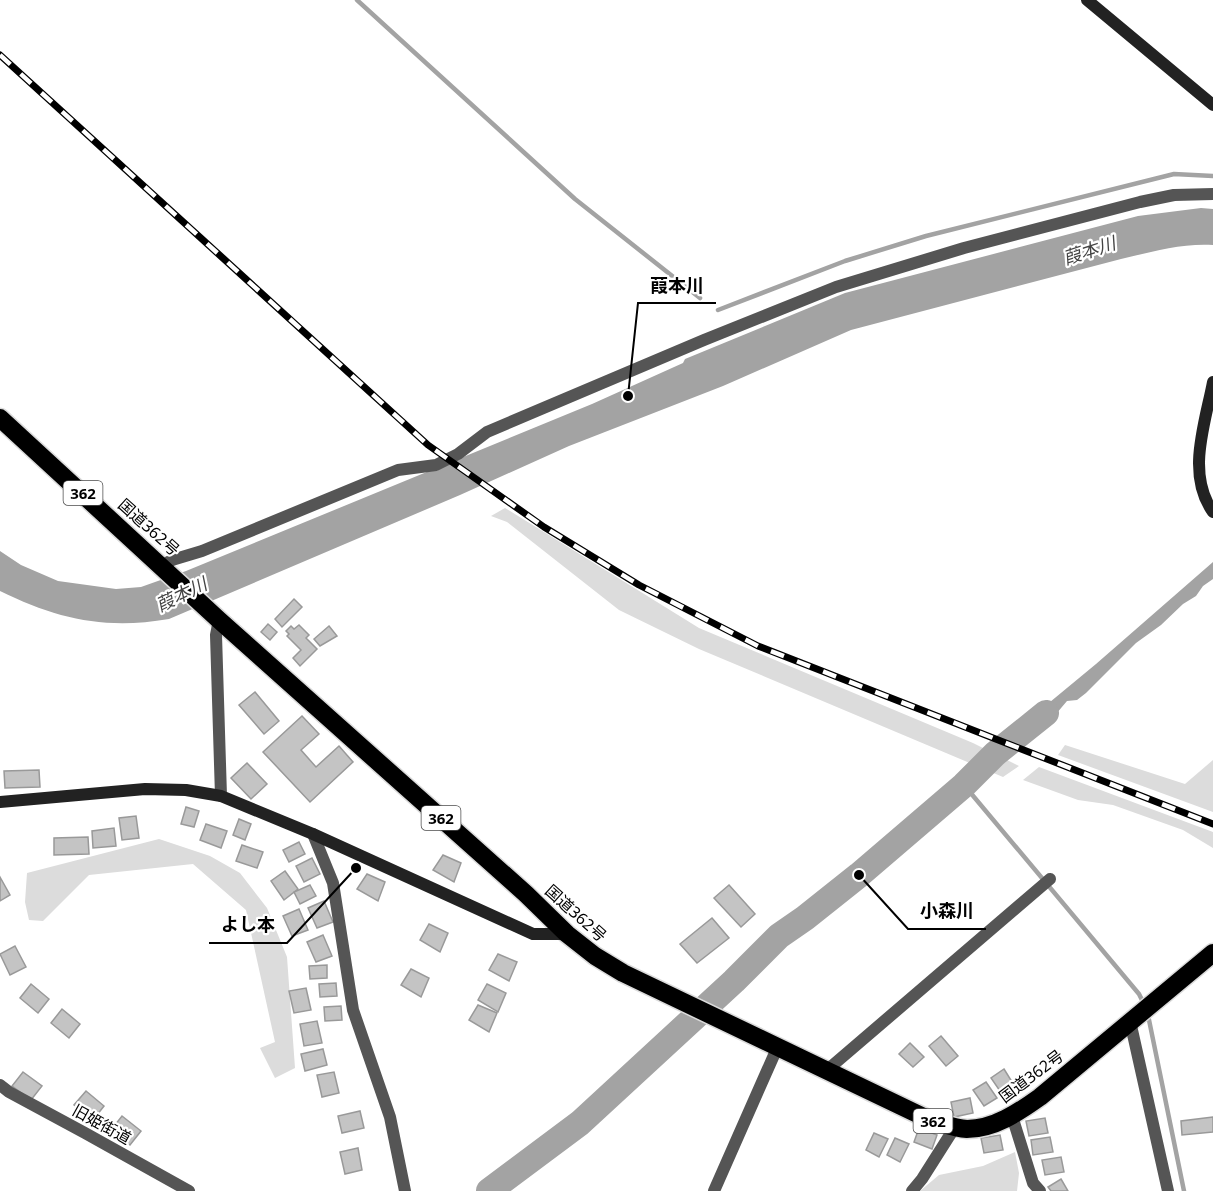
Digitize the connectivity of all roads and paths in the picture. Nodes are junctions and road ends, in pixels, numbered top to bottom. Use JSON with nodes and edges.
{"nodes":[{"id":1,"x":1087,"y":0,"type":"edge"},
{"id":2,"x":1208,"y":95,"type":"edge"},
{"id":3,"x":1213,"y":105,"type":"edge"},
{"id":4,"x":1213,"y":194,"type":"edge"},
{"id":5,"x":1213,"y":382,"type":"edge"},
{"id":6,"x":0,"y":418,"type":"edge"},
{"id":7,"x":1213,"y":512,"type":"edge"},
{"id":8,"x":164,"y":567,"type":"junction"},
{"id":9,"x":215,"y":616,"type":"junction"},
{"id":10,"x":221,"y":796,"type":"junction"},
{"id":11,"x":0,"y":802,"type":"edge"},
{"id":12,"x":314,"y":834,"type":"junction"},
{"id":13,"x":1050,"y":879,"type":"dead end"},
{"id":14,"x":567,"y":934,"type":"junction"},
{"id":15,"x":1213,"y":953,"type":"edge"},
{"id":16,"x":1132,"y":1019,"type":"junction"},
{"id":17,"x":778,"y":1046,"type":"junction"},
{"id":18,"x":826,"y":1071,"type":"junction"},
{"id":19,"x":0,"y":1085,"type":"edge"},
{"id":20,"x":1012,"y":1116,"type":"junction"},
{"id":21,"x":955,"y":1127,"type":"junction"},
{"id":22,"x":189,"y":1191,"type":"edge"},
{"id":23,"x":405,"y":1191,"type":"edge"},
{"id":24,"x":714,"y":1191,"type":"edge"},
{"id":25,"x":912,"y":1191,"type":"edge"},
{"id":26,"x":1040,"y":1191,"type":"edge"},
{"id":27,"x":1168,"y":1191,"type":"edge"}],
"edges":[{"from":1,"to":2,"type":"street"},
{"from":2,"to":3,"type":"street"},
{"from":4,"to":8,"type":"street"},
{"from":5,"to":7,"type":"street"},
{"from":6,"to":8,"type":"highway","name":"国道362号","number":"362"},
{"from":8,"to":9,"type":"highway","name":"国道362号","number":"362"},
{"from":9,"to":10,"type":"street"},
{"from":9,"to":14,"type":"highway","name":"国道362号","number":"362"},
{"from":10,"to":11,"type":"street"},
{"from":10,"to":12,"type":"street"},
{"from":12,"to":14,"type":"street"},
{"from":12,"to":23,"type":"street"},
{"from":13,"to":18,"type":"street"},
{"from":14,"to":17,"type":"highway","name":"国道362号","number":"362"},
{"from":15,"to":16,"type":"highway","name":"国道362号","number":"362"},
{"from":16,"to":20,"type":"highway","name":"国道362号","number":"362"},
{"from":16,"to":27,"type":"street"},
{"from":17,"to":18,"type":"highway","name":"国道362号","number":"362"},
{"from":17,"to":24,"type":"street"},
{"from":18,"to":21,"type":"highway","name":"国道362号","number":"362"},
{"from":19,"to":22,"type":"street","name":"旧姫街道"},
{"from":20,"to":21,"type":"highway","name":"国道362号","number":"362"},
{"from":20,"to":26,"type":"street"},
{"from":21,"to":25,"type":"street"}]}
